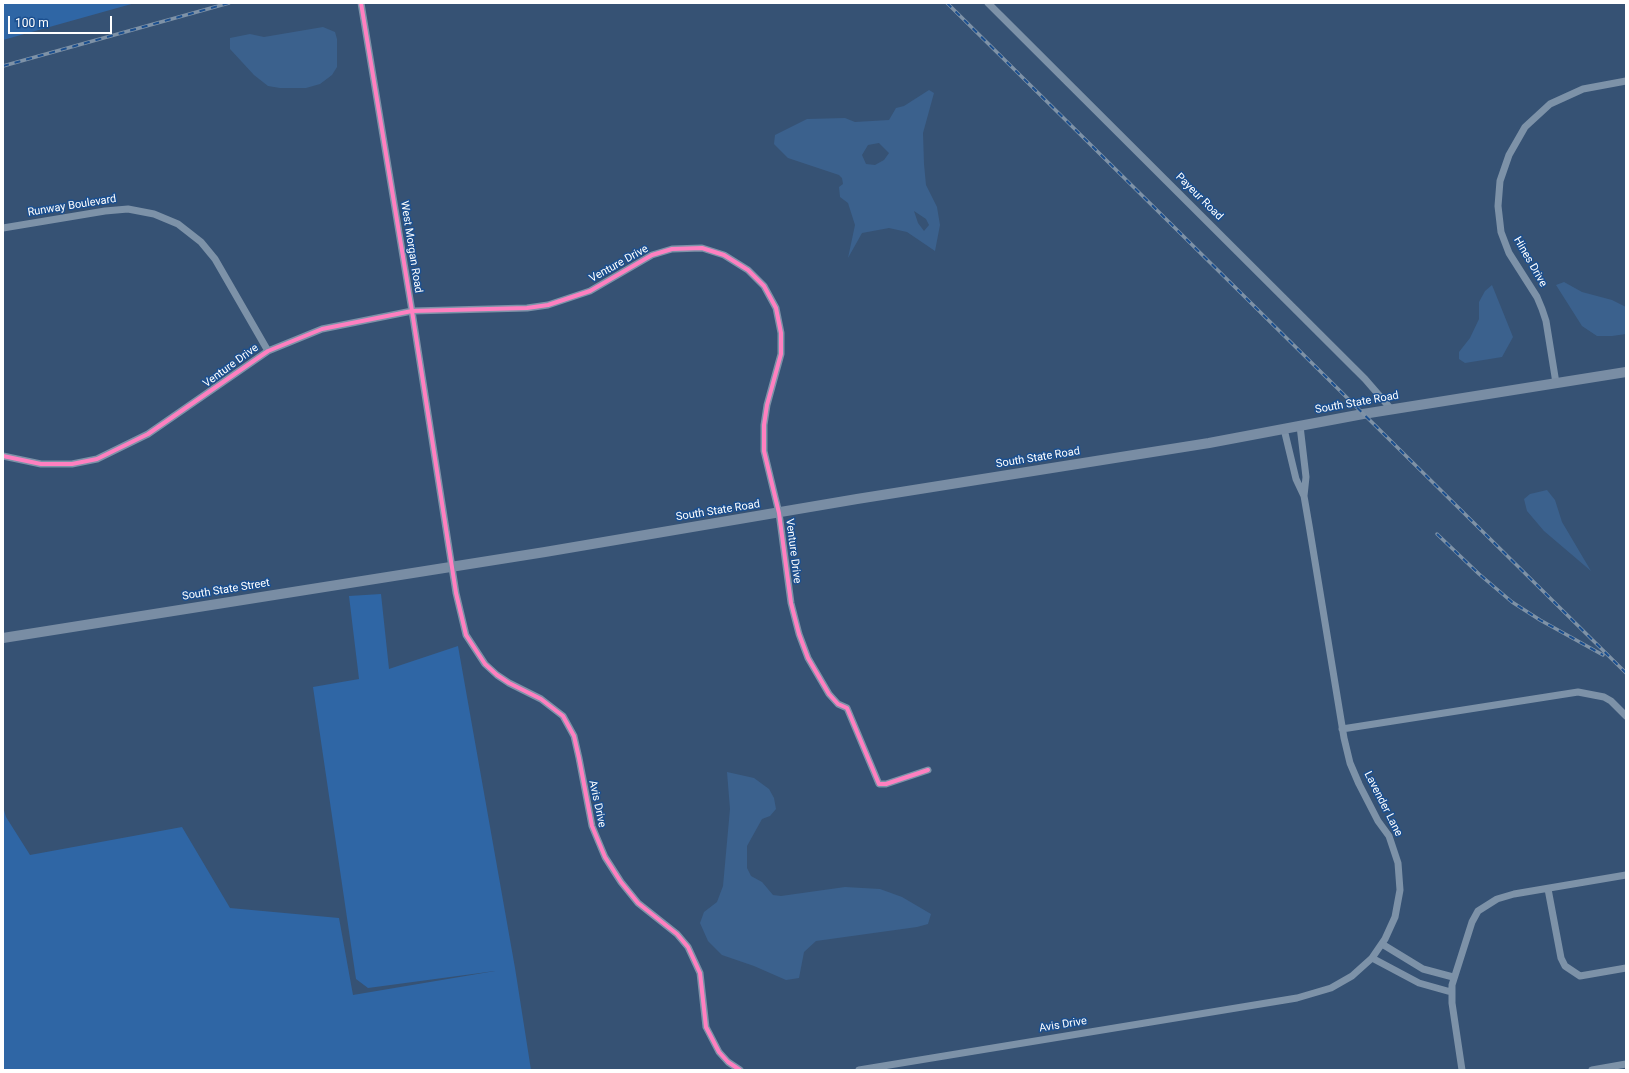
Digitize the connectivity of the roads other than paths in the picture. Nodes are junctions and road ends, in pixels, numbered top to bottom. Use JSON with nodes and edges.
{"nodes":[{"id":1,"x":360,"y":3,"type":"edge"},
{"id":2,"x":988,"y":3,"type":"edge"},
{"id":3,"x":1626,"y":81,"type":"edge"},
{"id":4,"x":3,"y":228,"type":"edge"},
{"id":5,"x":412,"y":310,"type":"junction"},
{"id":6,"x":268,"y":351,"type":"junction"},
{"id":7,"x":1626,"y":372,"type":"edge"},
{"id":8,"x":1556,"y":383,"type":"junction"},
{"id":9,"x":1391,"y":409,"type":"junction"},
{"id":10,"x":1300,"y":426,"type":"junction"},
{"id":11,"x":1284,"y":429,"type":"junction"},
{"id":12,"x":3,"y":456,"type":"edge"},
{"id":13,"x":1304,"y":496,"type":"junction"},
{"id":14,"x":779,"y":513,"type":"junction"},
{"id":15,"x":453,"y":566,"type":"junction"},
{"id":16,"x":3,"y":638,"type":"edge"},
{"id":17,"x":1626,"y":716,"type":"edge"},
{"id":18,"x":1342,"y":729,"type":"junction"},
{"id":19,"x":928,"y":770,"type":"dead end"},
{"id":20,"x":1626,"y":875,"type":"edge"},
{"id":21,"x":1548,"y":889,"type":"junction"},
{"id":22,"x":1382,"y":944,"type":"junction"},
{"id":23,"x":1372,"y":958,"type":"junction"},
{"id":24,"x":1626,"y":968,"type":"edge"},
{"id":25,"x":1453,"y":977,"type":"junction"},
{"id":26,"x":1451,"y":992,"type":"junction"},
{"id":27,"x":1270,"y":1002,"type":"joint"},
{"id":28,"x":1626,"y":1064,"type":"edge"},
{"id":29,"x":740,"y":1070,"type":"edge"},
{"id":30,"x":859,"y":1070,"type":"edge"},
{"id":31,"x":1462,"y":1070,"type":"edge"},
{"id":32,"x":1592,"y":1070,"type":"edge"}],
"edges":[{"from":1,"to":5,"type":"street","name":"West Morgan Road"},
{"from":2,"to":9,"type":"street","name":"Payeur Road"},
{"from":3,"to":8,"type":"street","name":"Hines Drive"},
{"from":4,"to":6,"type":"street","name":"Runway Boulevard"},
{"from":5,"to":6,"type":"street","name":"Venture Drive"},
{"from":5,"to":14,"type":"street","name":"Venture Drive"},
{"from":5,"to":15,"type":"street","name":"West Morgan Road"},
{"from":6,"to":12,"type":"street","name":"Venture Drive"},
{"from":7,"to":8,"type":"main road","name":"South State Road"},
{"from":8,"to":9,"type":"main road","name":"South State Road"},
{"from":9,"to":10,"type":"main road","name":"South State Road"},
{"from":10,"to":11,"type":"main road","name":"South State Road"},
{"from":10,"to":13,"type":"street","name":"Lavender Lane"},
{"from":11,"to":13,"type":"street","name":"Lavender Lane"},
{"from":11,"to":14,"type":"main road","name":"South State Road"},
{"from":13,"to":18,"type":"street","name":"Lavender Lane"},
{"from":14,"to":15,"type":"main road","name":"South State Road"},
{"from":14,"to":19,"type":"street","name":"Venture Drive"},
{"from":15,"to":16,"type":"main road","name":"South State Street"},
{"from":15,"to":29,"type":"street","name":"Avis Drive"},
{"from":17,"to":18,"type":"street"},
{"from":18,"to":22,"type":"street","name":"Lavender Lane"},
{"from":20,"to":21,"type":"street"},
{"from":21,"to":24,"type":"street"},
{"from":21,"to":25,"type":"street"},
{"from":22,"to":23,"type":"street","name":"Lavender Lane"},
{"from":22,"to":25,"type":"street"},
{"from":23,"to":26,"type":"street"},
{"from":23,"to":27,"type":"street","name":"Lavender Lane"},
{"from":25,"to":26,"type":"street"},
{"from":26,"to":31,"type":"street"},
{"from":27,"to":30,"type":"street","name":"Avis Drive"},
{"from":28,"to":32,"type":"street"}]}
